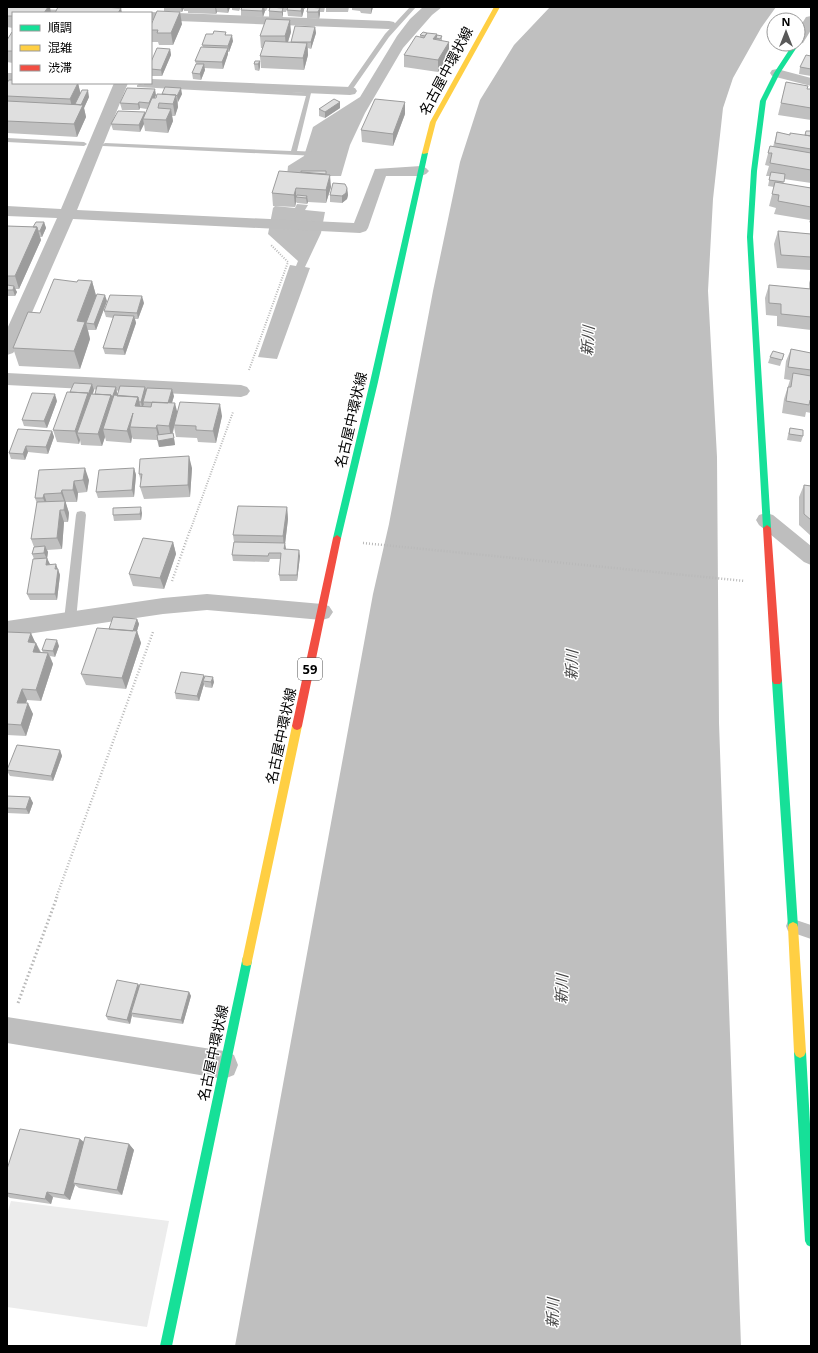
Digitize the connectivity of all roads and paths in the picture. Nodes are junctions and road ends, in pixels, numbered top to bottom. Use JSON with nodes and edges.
{"nodes":[{"id":1,"x":496,"y":7,"type":"edge"},
{"id":2,"x":152,"y":16,"type":"edge"},
{"id":3,"x":390,"y":25,"type":"dead end"},
{"id":4,"x":791,"y":52,"type":"edge"},
{"id":5,"x":777,"y":73,"type":"junction"},
{"id":6,"x":811,"y":82,"type":"edge"},
{"id":7,"x":152,"y":83,"type":"edge"},
{"id":8,"x":121,"y":84,"type":"edge"},
{"id":9,"x":350,"y":91,"type":"dead end"},
{"id":10,"x":421,"y":171,"type":"junction"},
{"id":11,"x":7,"y":211,"type":"edge"},
{"id":12,"x":67,"y":214,"type":"junction"},
{"id":13,"x":7,"y":349,"type":"edge"},
{"id":14,"x":7,"y":379,"type":"edge"},
{"id":15,"x":241,"y":391,"type":"dead end"},
{"id":16,"x":81,"y":516,"type":"dead end"},
{"id":17,"x":766,"y":520,"type":"junction"},
{"id":18,"x":363,"y":544,"type":"dead end"},
{"id":19,"x":811,"y":556,"type":"edge"},
{"id":20,"x":748,"y":582,"type":"dead end"},
{"id":21,"x":322,"y":612,"type":"junction"},
{"id":22,"x":70,"y":620,"type":"junction"},
{"id":23,"x":7,"y":630,"type":"edge"},
{"id":24,"x":793,"y":926,"type":"junction"},
{"id":25,"x":811,"y":932,"type":"edge"},
{"id":26,"x":7,"y":1030,"type":"edge"},
{"id":27,"x":224,"y":1065,"type":"junction"},
{"id":28,"x":811,"y":1241,"type":"edge"},
{"id":29,"x":166,"y":1346,"type":"edge"}],
"edges":[{"from":1,"to":10,"type":"main road","name":"名古屋中環状線","number":"59"},
{"from":2,"to":3,"type":"street"},
{"from":4,"to":5,"type":"main road"},
{"from":5,"to":6,"type":"street"},
{"from":5,"to":17,"type":"main road"},
{"from":7,"to":9,"type":"street"},
{"from":8,"to":12,"type":"street"},
{"from":10,"to":12,"type":"street"},
{"from":10,"to":21,"type":"main road","name":"名古屋中環状線","number":"59"},
{"from":11,"to":12,"type":"street"},
{"from":12,"to":13,"type":"street"},
{"from":14,"to":15,"type":"street"},
{"from":16,"to":22,"type":"lane"},
{"from":17,"to":19,"type":"street"},
{"from":17,"to":24,"type":"main road"},
{"from":18,"to":20,"type":"path"},
{"from":21,"to":22,"type":"street"},
{"from":21,"to":27,"type":"main road","name":"名古屋中環状線","number":"59"},
{"from":22,"to":23,"type":"street"},
{"from":24,"to":25,"type":"lane"},
{"from":24,"to":28,"type":"main road"},
{"from":26,"to":27,"type":"street"},
{"from":27,"to":29,"type":"main road","name":"名古屋中環状線","number":"59"}]}
